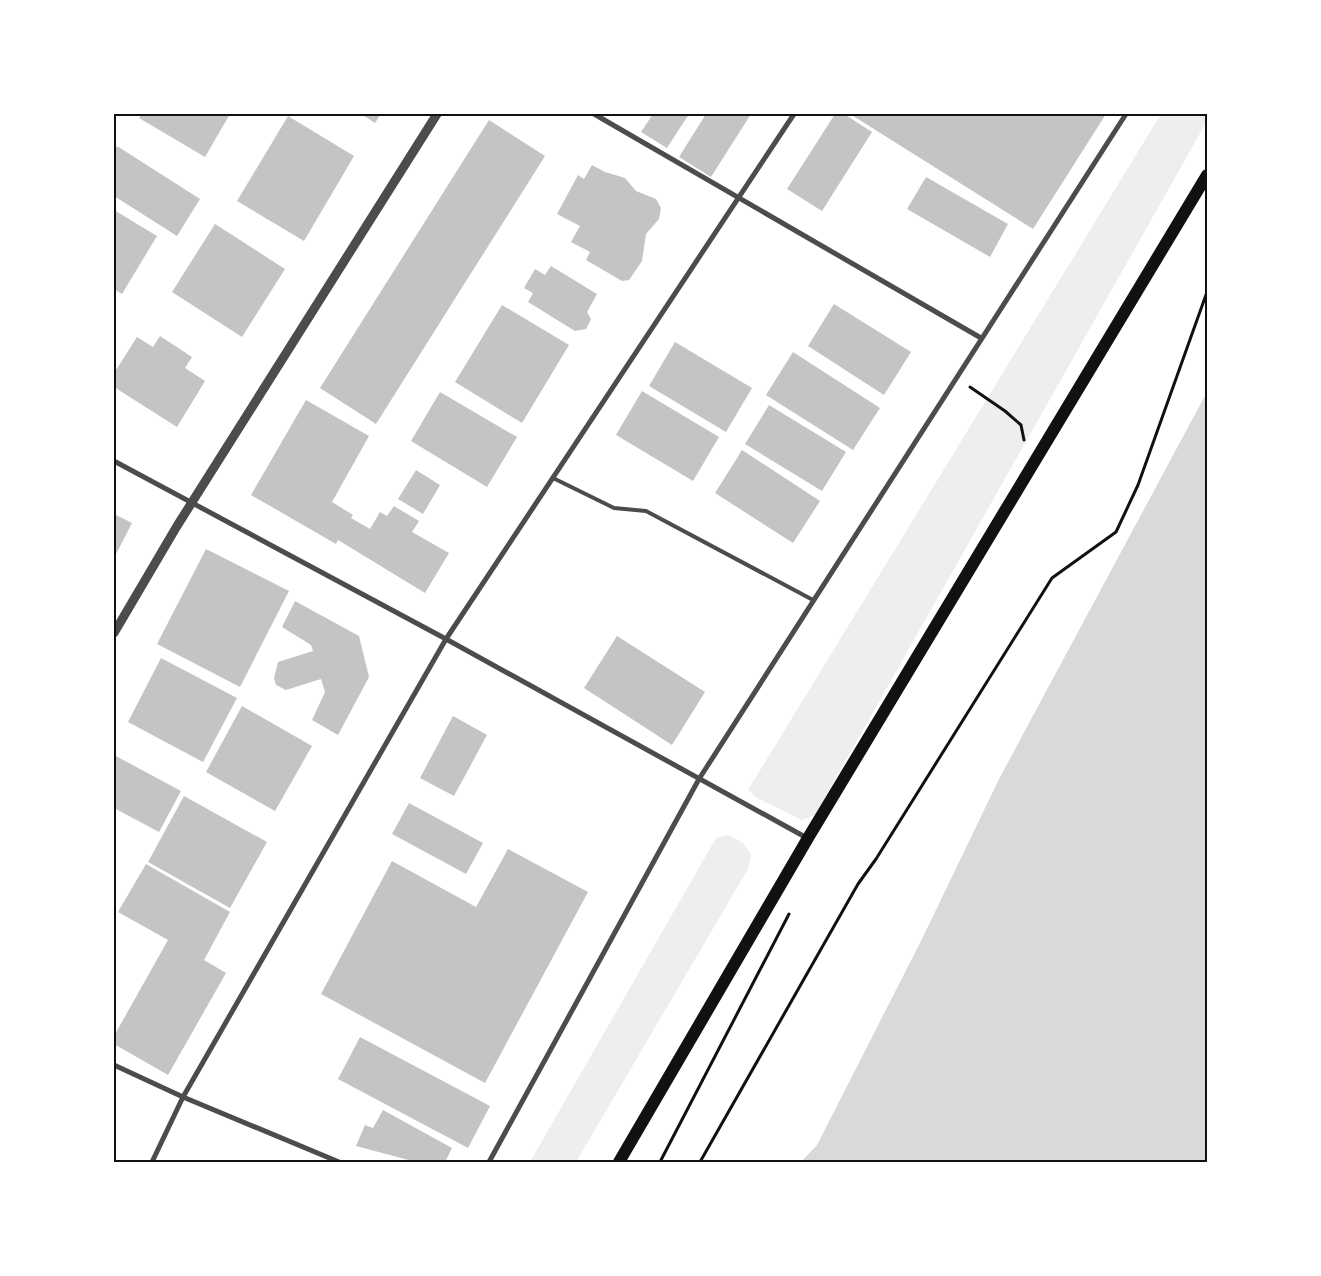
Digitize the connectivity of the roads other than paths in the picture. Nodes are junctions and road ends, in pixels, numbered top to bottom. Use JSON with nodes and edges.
{"nodes":[{"id":1,"x":437,"y":114,"type":"edge"},
{"id":2,"x":594,"y":114,"type":"edge"},
{"id":3,"x":794,"y":114,"type":"edge"},
{"id":4,"x":1126,"y":114,"type":"edge"},
{"id":5,"x":1207,"y":175,"type":"edge"},
{"id":6,"x":739,"y":199,"type":"junction"},
{"id":7,"x":981,"y":338,"type":"junction"},
{"id":8,"x":114,"y":461,"type":"edge"},
{"id":9,"x":554,"y":478,"type":"junction"},
{"id":10,"x":192,"y":503,"type":"junction"},
{"id":11,"x":813,"y":600,"type":"junction"},
{"id":12,"x":114,"y":633,"type":"edge"},
{"id":13,"x":446,"y":639,"type":"junction"},
{"id":14,"x":699,"y":779,"type":"junction"},
{"id":15,"x":808,"y":838,"type":"junction"},
{"id":16,"x":114,"y":1065,"type":"edge"},
{"id":17,"x":183,"y":1098,"type":"junction"},
{"id":18,"x":152,"y":1162,"type":"edge"},
{"id":19,"x":339,"y":1162,"type":"edge"},
{"id":20,"x":488,"y":1162,"type":"edge"},
{"id":21,"x":619,"y":1162,"type":"edge"}],
"edges":[{"from":1,"to":10,"type":"street"},
{"from":2,"to":6,"type":"street"},
{"from":3,"to":6,"type":"street"},
{"from":4,"to":7,"type":"street"},
{"from":5,"to":15,"type":"main road"},
{"from":6,"to":7,"type":"street"},
{"from":6,"to":9,"type":"street"},
{"from":7,"to":11,"type":"street"},
{"from":8,"to":10,"type":"street"},
{"from":9,"to":11,"type":"lane"},
{"from":9,"to":13,"type":"street"},
{"from":10,"to":12,"type":"street"},
{"from":10,"to":13,"type":"street"},
{"from":11,"to":14,"type":"street"},
{"from":13,"to":14,"type":"street"},
{"from":13,"to":17,"type":"street"},
{"from":14,"to":15,"type":"street"},
{"from":14,"to":20,"type":"street"},
{"from":15,"to":21,"type":"main road"},
{"from":16,"to":17,"type":"street"},
{"from":17,"to":18,"type":"street"},
{"from":17,"to":19,"type":"street"}]}
